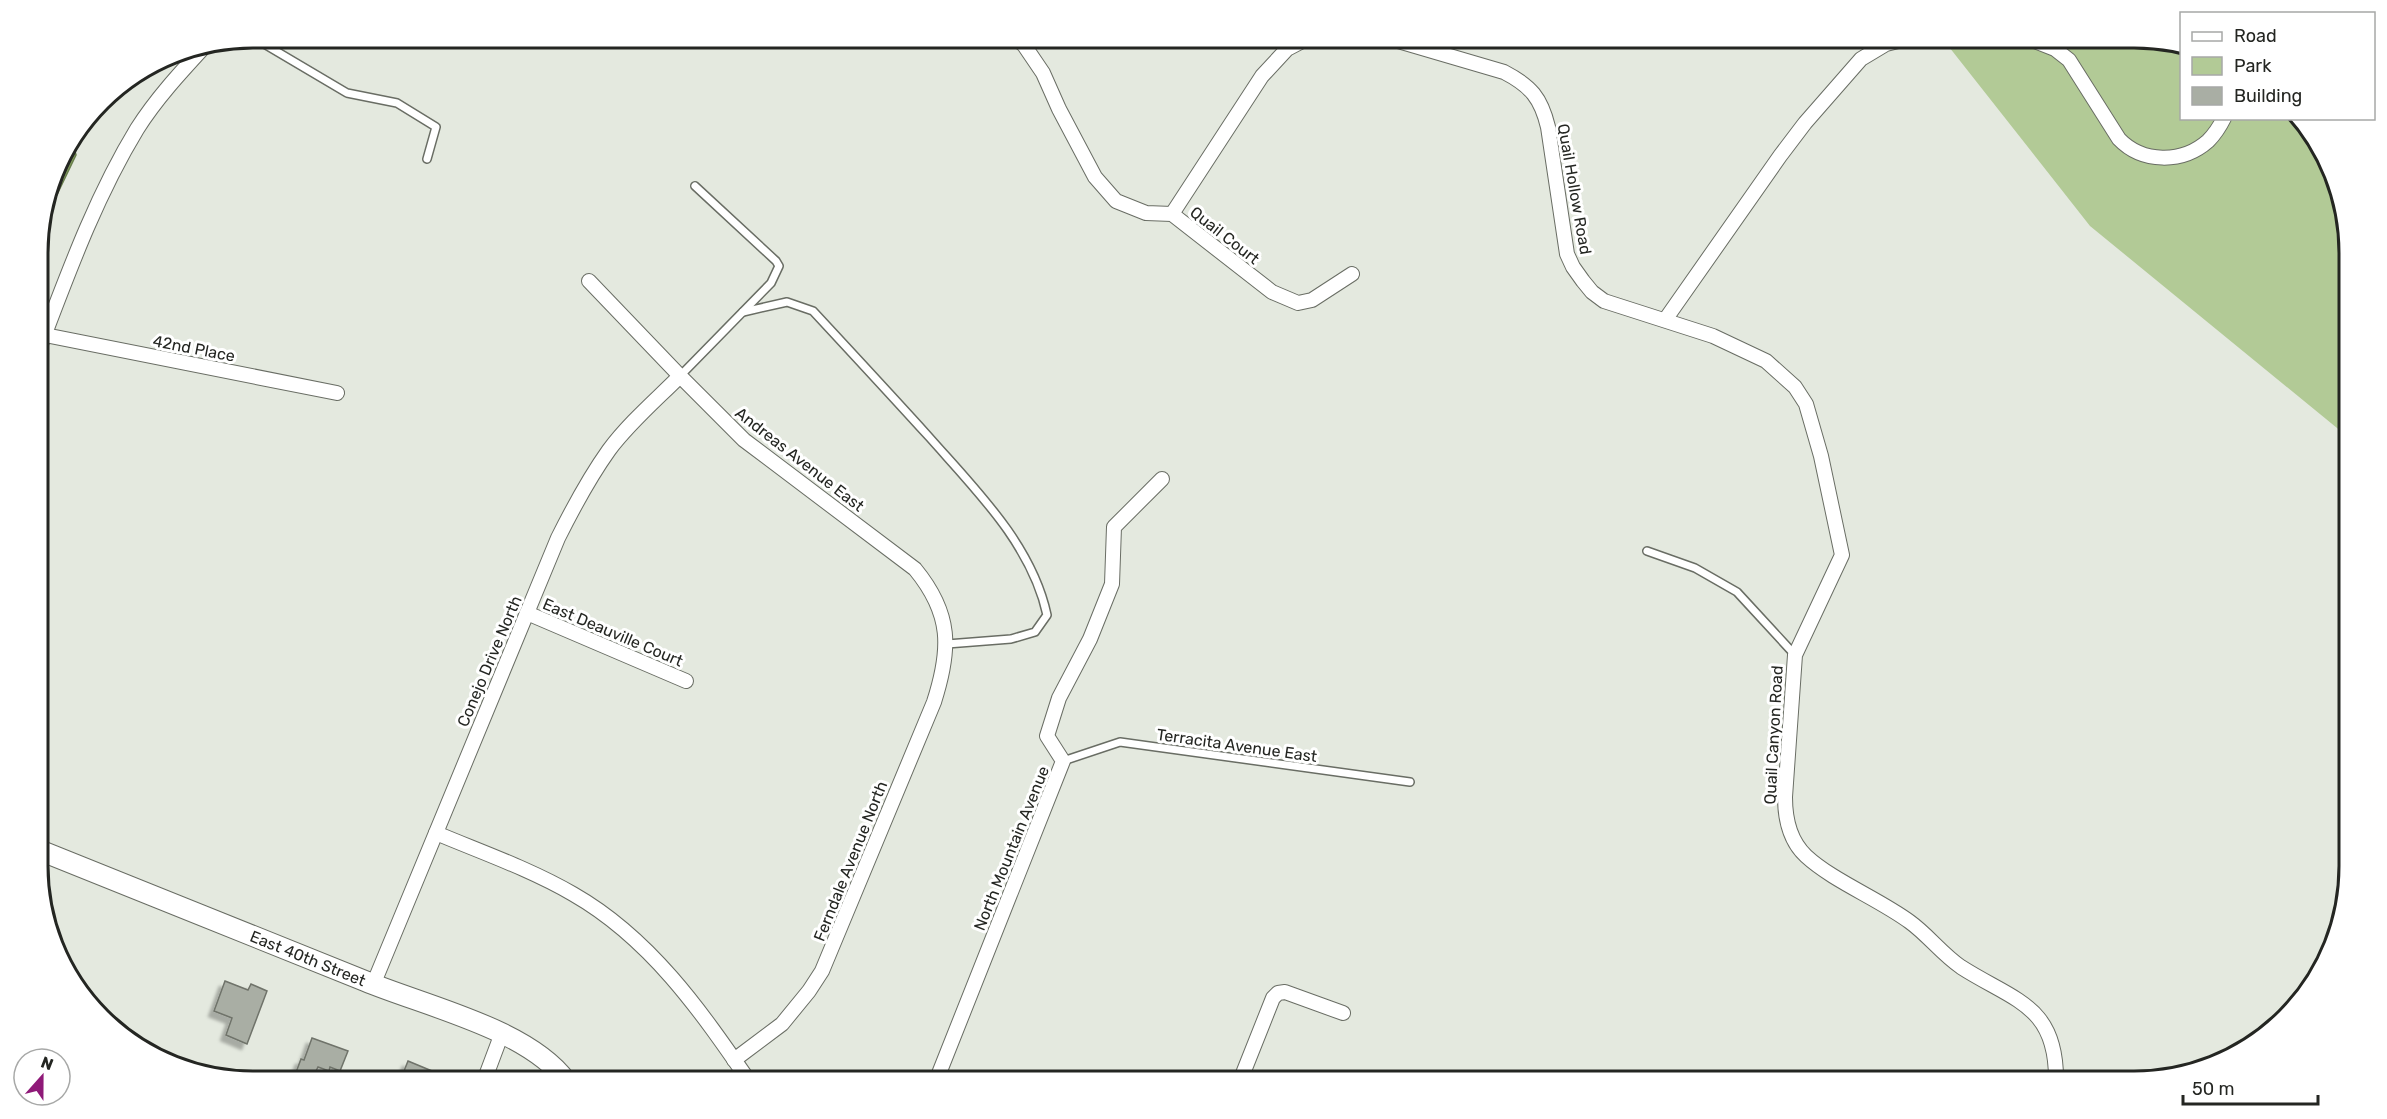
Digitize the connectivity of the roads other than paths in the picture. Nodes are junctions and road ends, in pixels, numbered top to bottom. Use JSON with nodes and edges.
{"nodes":[{"id":1,"x":271,"y":48,"type":"edge"},
{"id":2,"x":1026,"y":48,"type":"edge"},
{"id":3,"x":1289,"y":48,"type":"edge"},
{"id":4,"x":1423,"y":48,"type":"edge"},
{"id":5,"x":1880,"y":48,"type":"edge"},
{"id":6,"x":2052,"y":48,"type":"edge"},
{"id":7,"x":195,"y":57,"type":"edge"},
{"id":8,"x":2223,"y":120,"type":"edge"},
{"id":9,"x":427,"y":159,"type":"dead end"},
{"id":10,"x":695,"y":186,"type":"dead end"},
{"id":11,"x":1172,"y":214,"type":"junction"},
{"id":12,"x":1352,"y":274,"type":"dead end"},
{"id":13,"x":589,"y":281,"type":"dead end"},
{"id":14,"x":743,"y":312,"type":"junction"},
{"id":15,"x":1665,"y":320,"type":"junction"},
{"id":16,"x":48,"y":328,"type":"edge"},
{"id":17,"x":48,"y":336,"type":"edge"},
{"id":18,"x":1766,"y":361,"type":"joint"},
{"id":19,"x":680,"y":376,"type":"junction"},
{"id":20,"x":337,"y":393,"type":"dead end"},
{"id":21,"x":1162,"y":479,"type":"dead end"},
{"id":22,"x":1647,"y":551,"type":"dead end"},
{"id":23,"x":527,"y":613,"type":"junction"},
{"id":24,"x":947,"y":644,"type":"junction"},
{"id":25,"x":1795,"y":655,"type":"junction"},
{"id":26,"x":686,"y":681,"type":"dead end"},
{"id":27,"x":1063,"y":761,"type":"junction"},
{"id":28,"x":1410,"y":782,"type":"dead end"},
{"id":29,"x":436,"y":833,"type":"junction"},
{"id":30,"x":48,"y":854,"type":"edge"},
{"id":31,"x":373,"y":985,"type":"junction"},
{"id":32,"x":1343,"y":1013,"type":"dead end"},
{"id":33,"x":502,"y":1033,"type":"junction"},
{"id":34,"x":734,"y":1060,"type":"junction"},
{"id":35,"x":488,"y":1071,"type":"edge"},
{"id":36,"x":555,"y":1071,"type":"edge"},
{"id":37,"x":742,"y":1071,"type":"edge"},
{"id":38,"x":940,"y":1071,"type":"edge"},
{"id":39,"x":1244,"y":1071,"type":"edge"},
{"id":40,"x":2056,"y":1071,"type":"edge"}],
"edges":[{"from":1,"to":9,"type":"lane"},
{"from":2,"to":11,"type":"street","name":"Quail Court"},
{"from":3,"to":11,"type":"street"},
{"from":4,"to":15,"type":"street","name":"Quail Hollow Road"},
{"from":5,"to":15,"type":"street"},
{"from":6,"to":8,"type":"street"},
{"from":7,"to":16,"type":"street"},
{"from":10,"to":14,"type":"lane"},
{"from":11,"to":12,"type":"street","name":"Quail Court"},
{"from":13,"to":19,"type":"street","name":"Andreas Avenue East"},
{"from":14,"to":19,"type":"lane"},
{"from":14,"to":24,"type":"lane"},
{"from":15,"to":18,"type":"street","name":"Quail Hollow Road"},
{"from":17,"to":20,"type":"street","name":"42nd Place"},
{"from":18,"to":25,"type":"street","name":"Quail Canyon Road"},
{"from":19,"to":23,"type":"street","name":"Conejo Drive North"},
{"from":19,"to":24,"type":"street","name":"Andreas Avenue East"},
{"from":21,"to":27,"type":"street","name":"North Mountain Avenue"},
{"from":22,"to":25,"type":"lane"},
{"from":23,"to":26,"type":"street","name":"East Deauville Court"},
{"from":23,"to":29,"type":"street","name":"Conejo Drive North"},
{"from":24,"to":34,"type":"street","name":"Ferndale Avenue North"},
{"from":25,"to":40,"type":"street","name":"Quail Canyon Road"},
{"from":27,"to":28,"type":"lane","name":"Terracita Avenue East"},
{"from":27,"to":38,"type":"street","name":"North Mountain Avenue"},
{"from":29,"to":31,"type":"street","name":"Conejo Drive North"},
{"from":29,"to":34,"type":"street"},
{"from":30,"to":31,"type":"main road","name":"East 40th Street"},
{"from":31,"to":33,"type":"main road","name":"East 40th Street"},
{"from":32,"to":39,"type":"street"},
{"from":33,"to":35,"type":"street"},
{"from":33,"to":36,"type":"main road","name":"East 40th Street"},
{"from":34,"to":37,"type":"street"}]}
